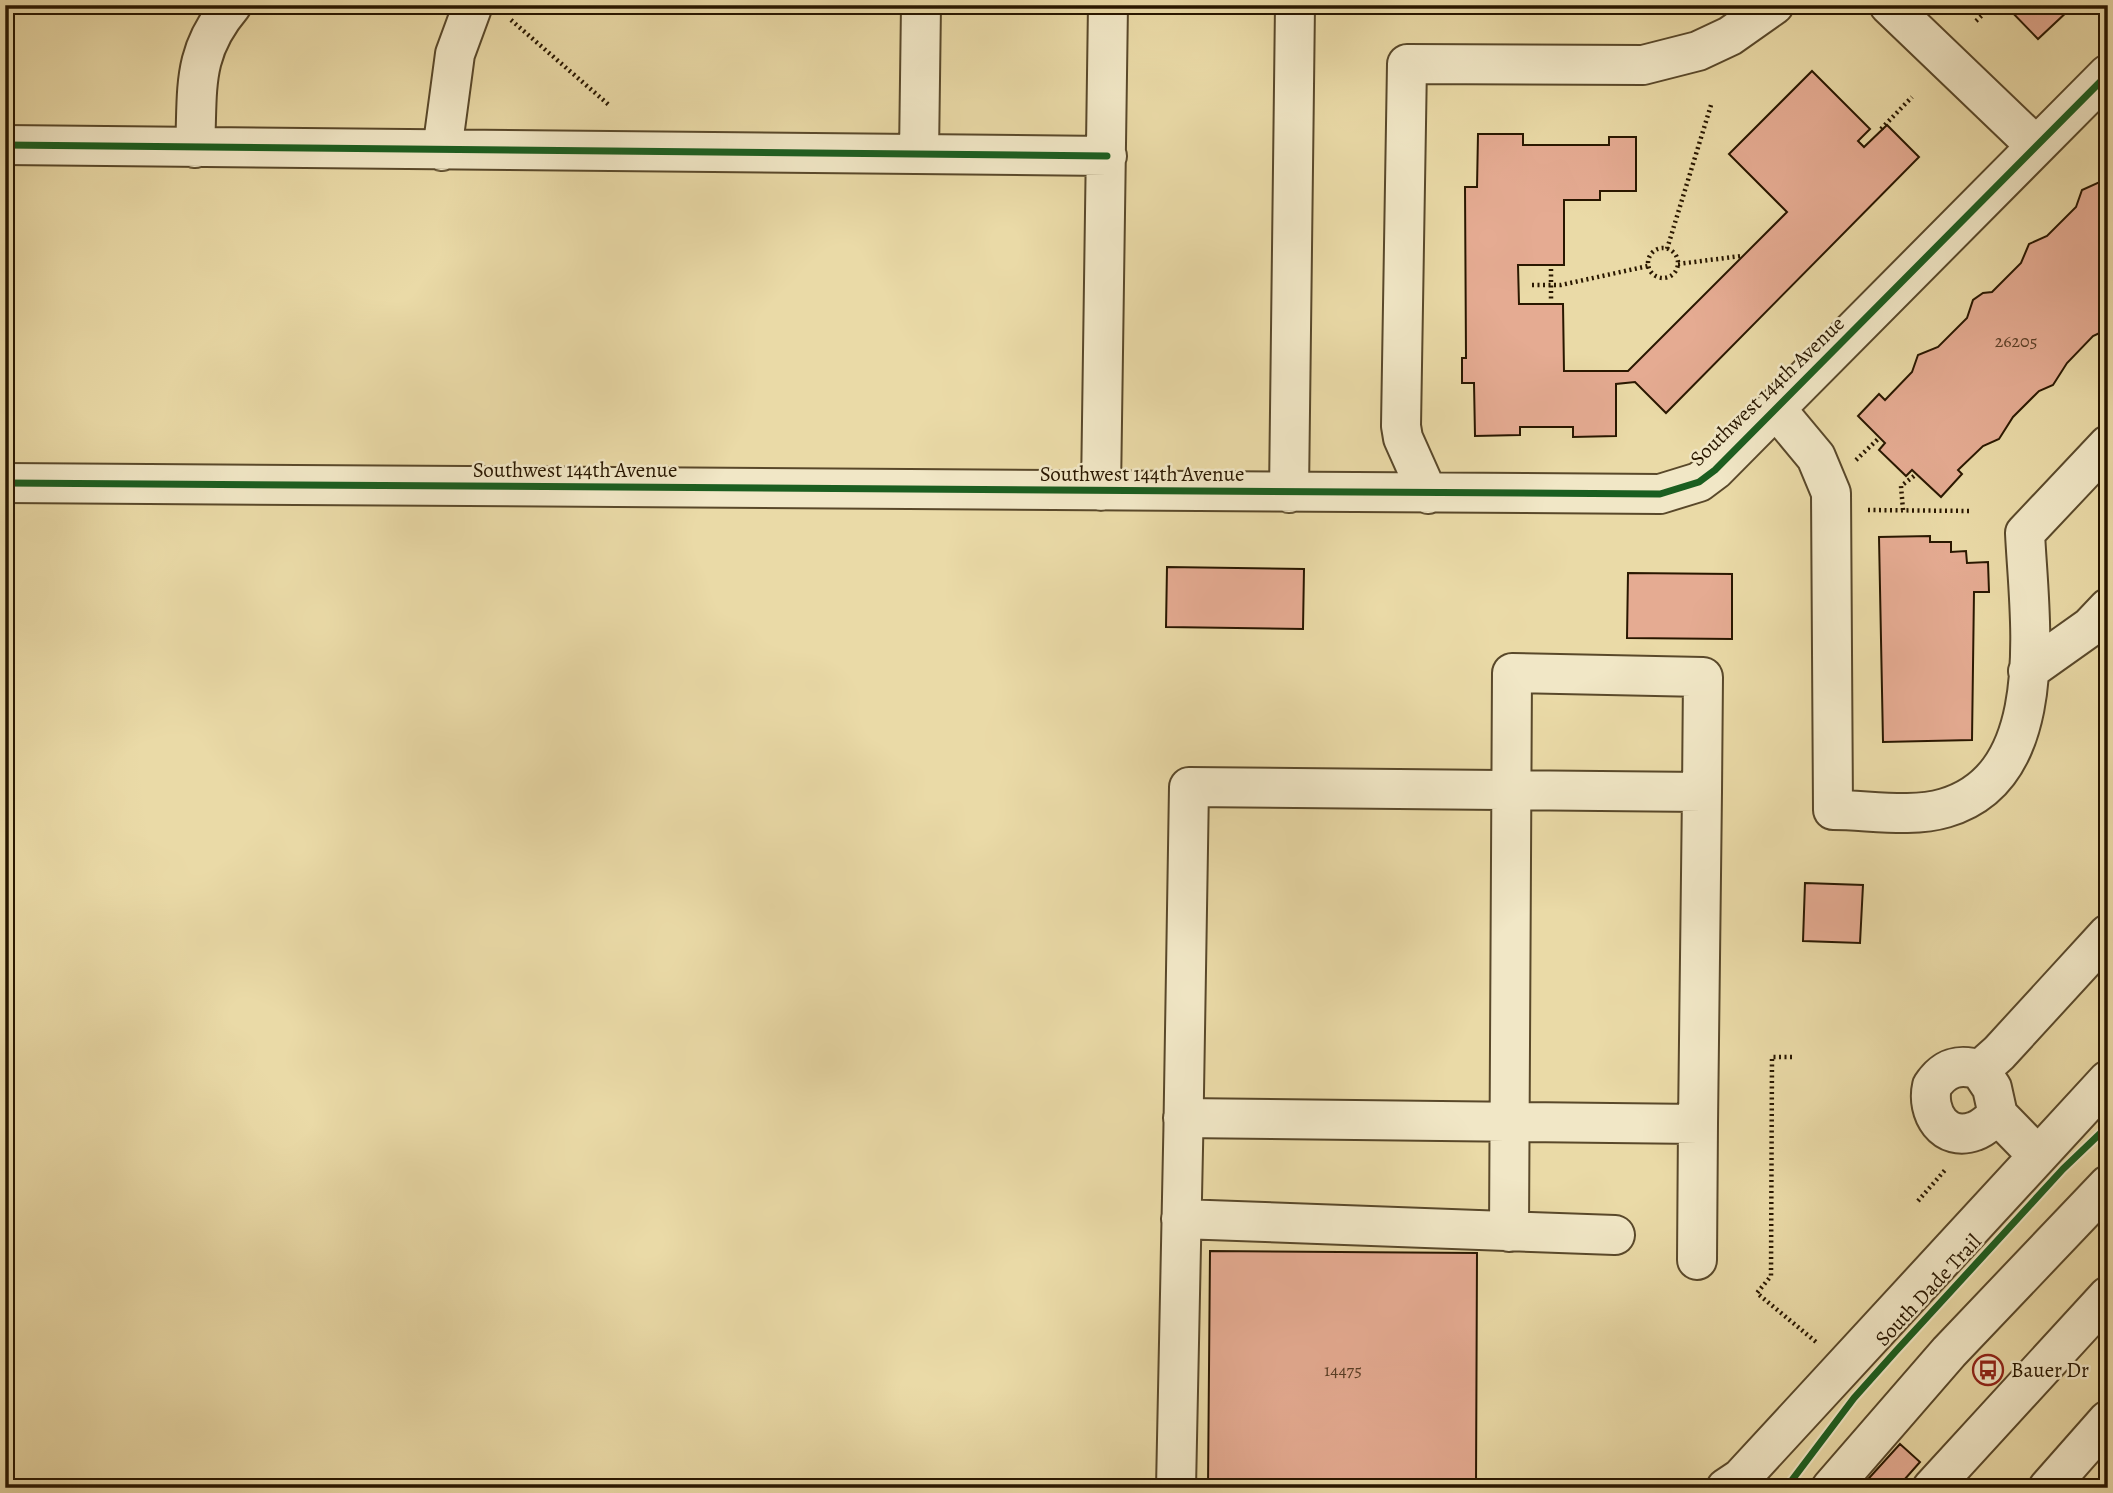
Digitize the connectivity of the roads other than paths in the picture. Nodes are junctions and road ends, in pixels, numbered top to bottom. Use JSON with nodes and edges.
{"nodes":[{"id":1,"x":232,"y":5,"type":"edge"},
{"id":2,"x":473,"y":5,"type":"edge"},
{"id":3,"x":921,"y":5,"type":"edge"},
{"id":4,"x":1108,"y":5,"type":"edge"},
{"id":5,"x":1295,"y":5,"type":"edge"},
{"id":6,"x":1774,"y":5,"type":"edge"},
{"id":7,"x":1889,"y":5,"type":"edge"},
{"id":8,"x":2108,"y":74,"type":"edge"},
{"id":9,"x":5,"y":145,"type":"edge"},
{"id":10,"x":2036,"y":146,"type":"junction"},
{"id":11,"x":195,"y":148,"type":"junction"},
{"id":12,"x":442,"y":151,"type":"junction"},
{"id":13,"x":919,"y":154,"type":"junction"},
{"id":14,"x":1107,"y":156,"type":"junction"},
{"id":15,"x":1776,"y":409,"type":"junction"},
{"id":16,"x":2108,"y":446,"type":"edge"},
{"id":17,"x":5,"y":483,"type":"edge"},
{"id":18,"x":1101,"y":491,"type":"junction"},
{"id":19,"x":1289,"y":493,"type":"junction"},
{"id":20,"x":1428,"y":494,"type":"junction"},
{"id":21,"x":2108,"y":608,"type":"edge"},
{"id":22,"x":2028,"y":671,"type":"junction"},
{"id":23,"x":1509,"y":792,"type":"junction"},
{"id":24,"x":1703,"y":792,"type":"junction"},
{"id":25,"x":2108,"y":934,"type":"edge"},
{"id":26,"x":1980,"y":1070,"type":"junction"},
{"id":27,"x":2108,"y":1080,"type":"edge"},
{"id":28,"x":1998,"y":1115,"type":"junction"},
{"id":29,"x":1183,"y":1118,"type":"junction"},
{"id":30,"x":1509,"y":1122,"type":"junction"},
{"id":31,"x":1698,"y":1124,"type":"junction"},
{"id":32,"x":2038,"y":1156,"type":"junction"},
{"id":33,"x":2108,"y":1185,"type":"edge"},
{"id":34,"x":1181,"y":1219,"type":"junction"},
{"id":35,"x":1509,"y":1232,"type":"junction"},
{"id":36,"x":1615,"y":1235,"type":"dead end"},
{"id":37,"x":1697,"y":1260,"type":"dead end"},
{"id":38,"x":2108,"y":1296,"type":"edge"},
{"id":39,"x":2108,"y":1420,"type":"edge"},
{"id":40,"x":2067,"y":1481,"type":"edge"},
{"id":41,"x":1176,"y":1488,"type":"edge"},
{"id":42,"x":1726,"y":1488,"type":"edge"},
{"id":43,"x":1831,"y":1488,"type":"edge"},
{"id":44,"x":1932,"y":1488,"type":"edge"}],
"edges":[{"from":1,"to":11,"type":"street"},
{"from":2,"to":12,"type":"street"},
{"from":3,"to":13,"type":"street"},
{"from":4,"to":14,"type":"street"},
{"from":5,"to":19,"type":"street"},
{"from":6,"to":20,"type":"street"},
{"from":7,"to":10,"type":"street"},
{"from":8,"to":10,"type":"street","name":"Southwest 144th Avenue"},
{"from":9,"to":11,"type":"street"},
{"from":10,"to":15,"type":"street","name":"Southwest 144th Avenue"},
{"from":11,"to":12,"type":"street"},
{"from":12,"to":13,"type":"street"},
{"from":13,"to":14,"type":"street"},
{"from":14,"to":18,"type":"street"},
{"from":15,"to":20,"type":"street","name":"Southwest 144th Avenue"},
{"from":15,"to":22,"type":"street"},
{"from":16,"to":22,"type":"street"},
{"from":17,"to":18,"type":"street","name":"Southwest 144th Avenue"},
{"from":18,"to":19,"type":"street","name":"Southwest 144th Avenue"},
{"from":19,"to":20,"type":"street","name":"Southwest 144th Avenue"},
{"from":21,"to":22,"type":"street"},
{"from":23,"to":24,"type":"street"},
{"from":23,"to":24,"type":"street"},
{"from":23,"to":29,"type":"street"},
{"from":23,"to":30,"type":"street"},
{"from":24,"to":31,"type":"street"},
{"from":25,"to":26,"type":"street"},
{"from":26,"to":28,"type":"street"},
{"from":26,"to":28,"type":"street"},
{"from":27,"to":32,"type":"street"},
{"from":28,"to":32,"type":"street"},
{"from":29,"to":30,"type":"street"},
{"from":29,"to":34,"type":"street"},
{"from":30,"to":31,"type":"street"},
{"from":30,"to":35,"type":"street"},
{"from":31,"to":37,"type":"street"},
{"from":32,"to":42,"type":"street"},
{"from":33,"to":43,"type":"street"},
{"from":34,"to":35,"type":"street"},
{"from":34,"to":41,"type":"street"},
{"from":35,"to":36,"type":"street"},
{"from":38,"to":44,"type":"street"},
{"from":39,"to":40,"type":"street"}]}
